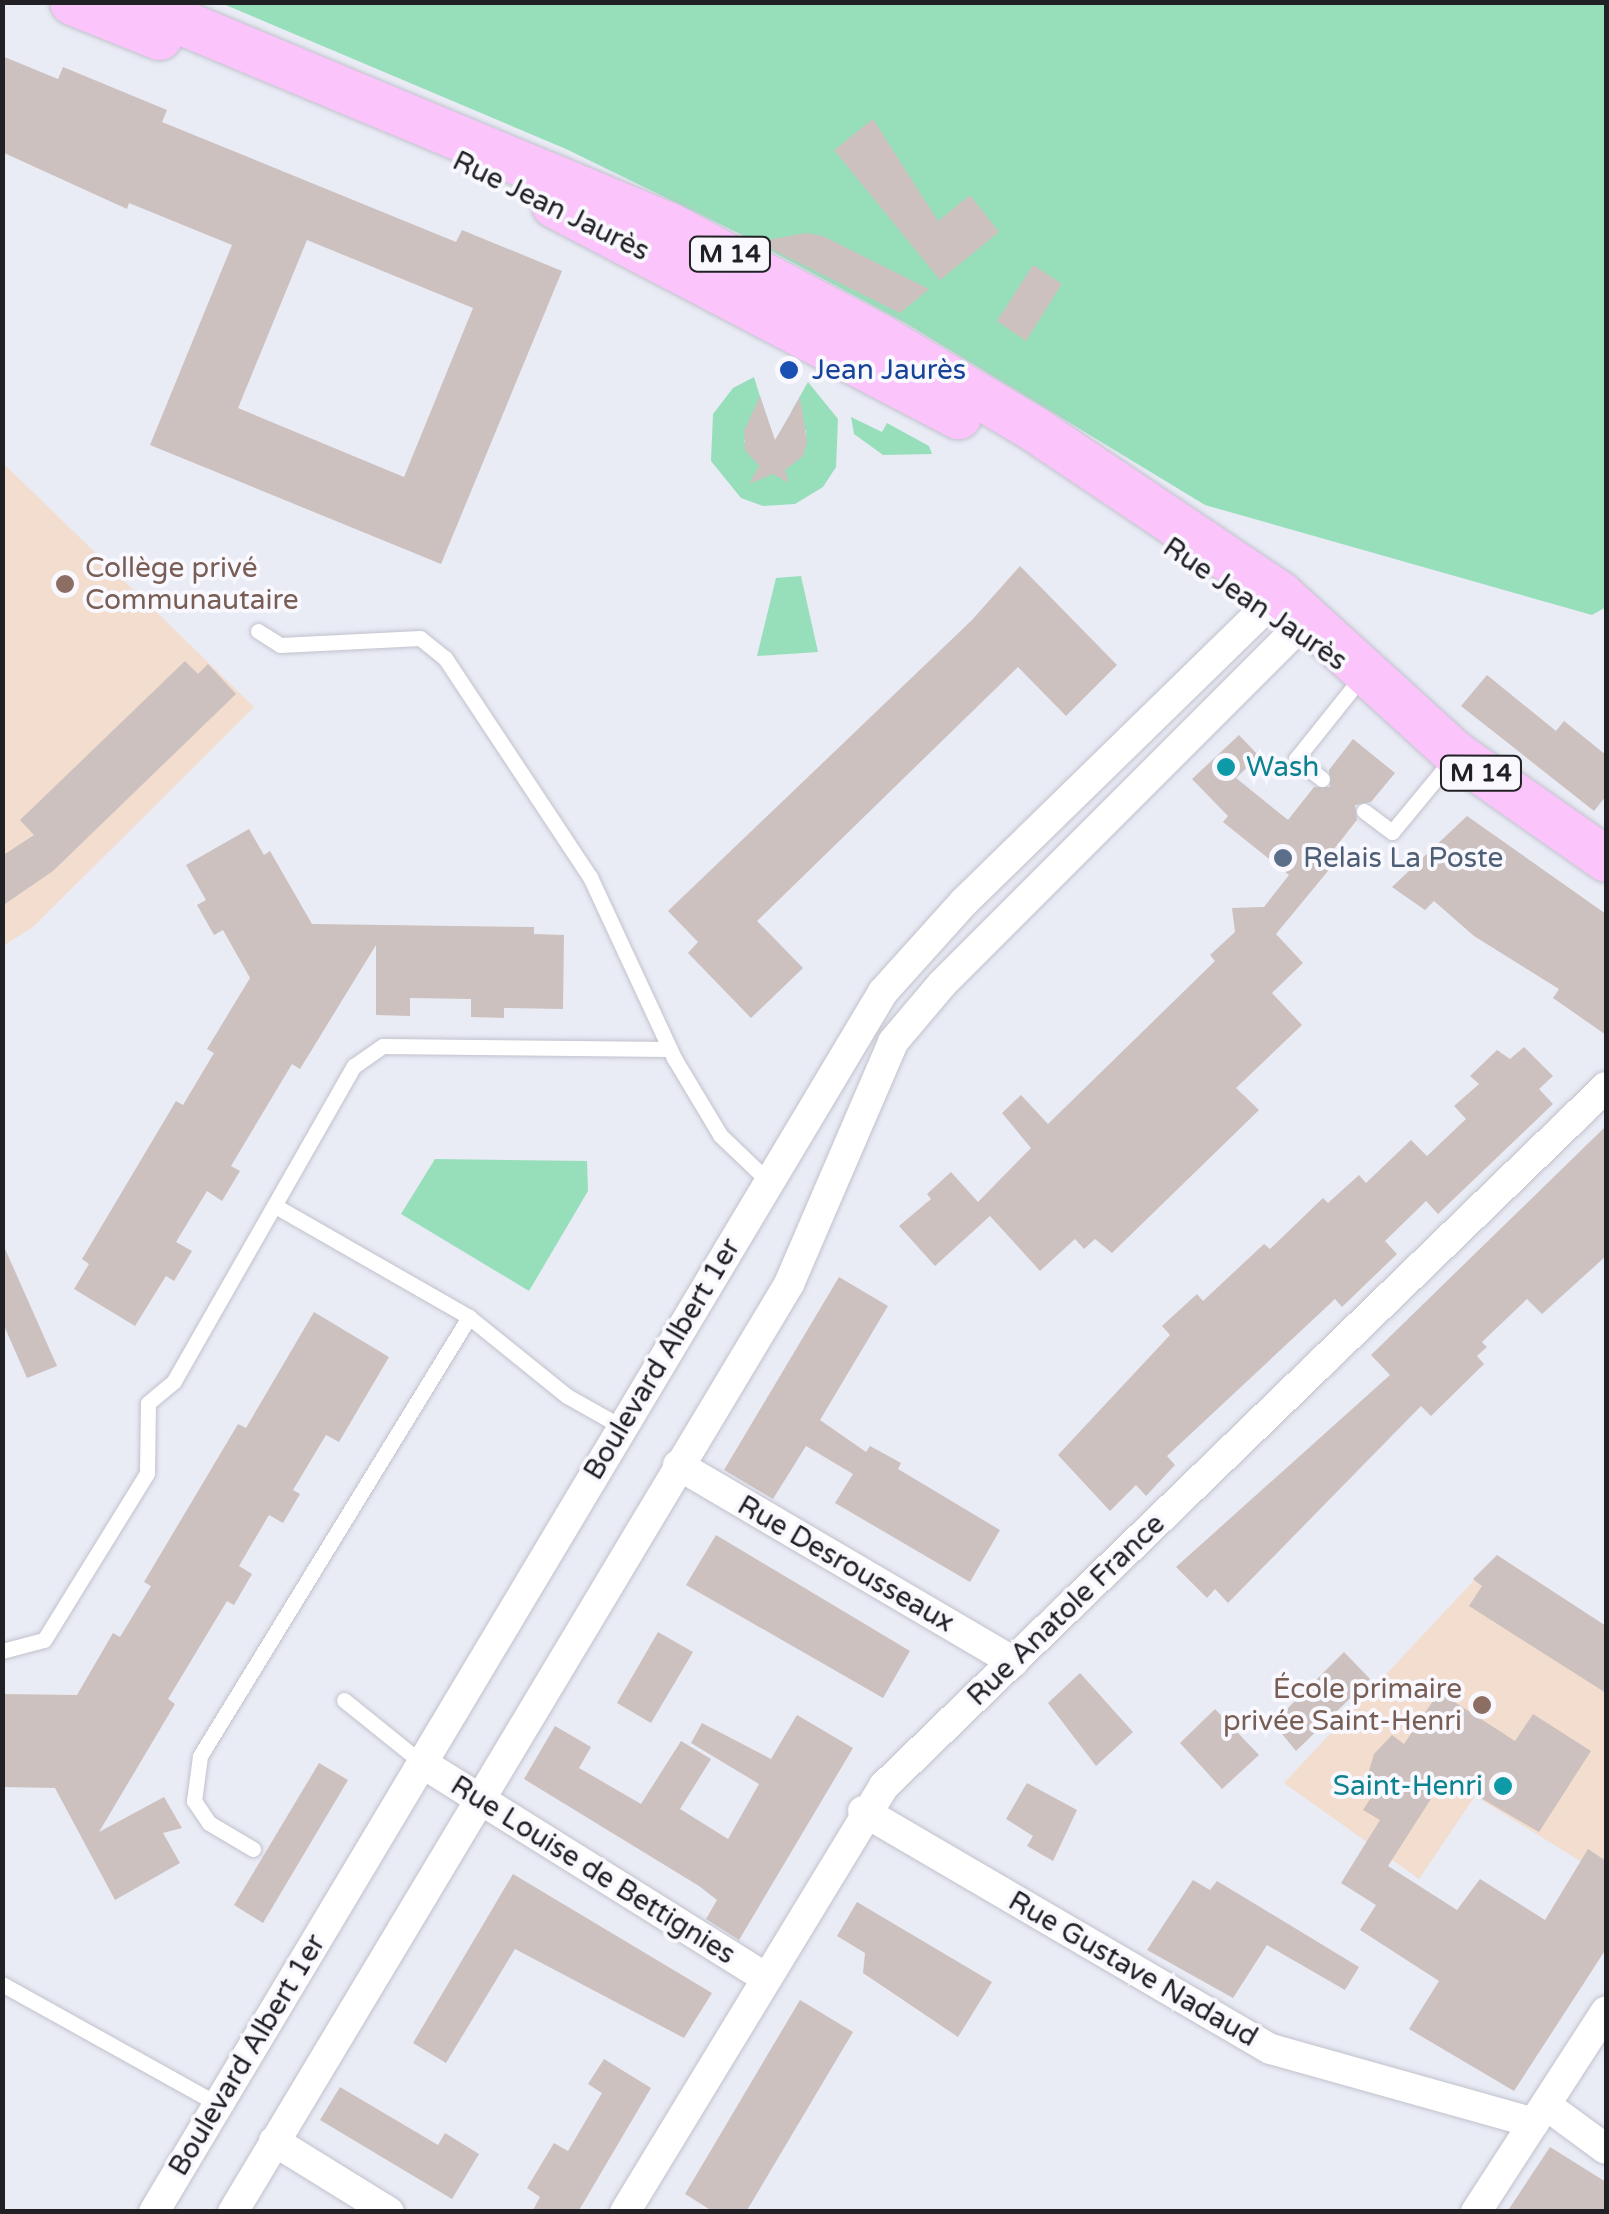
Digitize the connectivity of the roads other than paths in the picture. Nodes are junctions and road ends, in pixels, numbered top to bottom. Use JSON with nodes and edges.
{"nodes":[{"id":1,"x":72,"y":2,"type":"edge"},
{"id":2,"x":133,"y":2,"type":"edge"},
{"id":3,"x":1286,"y":614,"type":"junction"},
{"id":4,"x":258,"y":632,"type":"dead end"},
{"id":5,"x":1363,"y":676,"type":"junction"},
{"id":6,"x":1456,"y":754,"type":"junction"},
{"id":7,"x":1322,"y":778,"type":"dead end"},
{"id":8,"x":1364,"y":811,"type":"dead end"},
{"id":9,"x":1606,"y":859,"type":"edge"},
{"id":10,"x":670,"y":1050,"type":"junction"},
{"id":11,"x":1606,"y":1087,"type":"edge"},
{"id":12,"x":768,"y":1180,"type":"junction"},
{"id":13,"x":276,"y":1207,"type":"junction"},
{"id":14,"x":469,"y":1317,"type":"junction"},
{"id":15,"x":622,"y":1427,"type":"junction"},
{"id":16,"x":678,"y":1465,"type":"junction"},
{"id":17,"x":2,"y":1651,"type":"edge"},
{"id":18,"x":1014,"y":1662,"type":"junction"},
{"id":19,"x":344,"y":1700,"type":"dead end"},
{"id":20,"x":422,"y":1762,"type":"junction"},
{"id":21,"x":480,"y":1798,"type":"junction"},
{"id":22,"x":863,"y":1811,"type":"junction"},
{"id":23,"x":253,"y":1848,"type":"dead end"},
{"id":24,"x":764,"y":1977,"type":"junction"},
{"id":25,"x":2,"y":1984,"type":"edge"},
{"id":26,"x":1606,"y":2010,"type":"edge"},
{"id":27,"x":218,"y":2104,"type":"junction"},
{"id":28,"x":1540,"y":2114,"type":"junction"},
{"id":29,"x":274,"y":2141,"type":"junction"},
{"id":30,"x":1606,"y":2149,"type":"edge"},
{"id":31,"x":154,"y":2212,"type":"edge"},
{"id":32,"x":233,"y":2212,"type":"edge"},
{"id":33,"x":388,"y":2212,"type":"edge"},
{"id":34,"x":625,"y":2212,"type":"edge"},
{"id":35,"x":1476,"y":2212,"type":"edge"}],
"edges":[{"from":1,"to":3,"type":"main road","name":"Rue Jean Jaurès","number":"M 14"},
{"from":2,"to":3,"type":"main road","name":"Rue Jean Jaurès","number":"M 14"},
{"from":3,"to":5,"type":"main road","name":"Rue Jean Jaurès","number":"M 14"},
{"from":3,"to":12,"type":"street","name":"Boulevard Albert 1er"},
{"from":3,"to":16,"type":"street"},
{"from":4,"to":10,"type":"lane"},
{"from":5,"to":6,"type":"main road","name":"Rue Jean Jaurès","number":"M 14"},
{"from":5,"to":7,"type":"lane"},
{"from":6,"to":8,"type":"lane"},
{"from":6,"to":9,"type":"main road","name":"Rue Jean Jaurès","number":"M 14"},
{"from":10,"to":12,"type":"lane"},
{"from":10,"to":13,"type":"lane"},
{"from":11,"to":18,"type":"street","name":"Rue Anatole France"},
{"from":12,"to":15,"type":"street","name":"Boulevard Albert 1er"},
{"from":13,"to":14,"type":"lane"},
{"from":13,"to":17,"type":"lane"},
{"from":14,"to":15,"type":"lane"},
{"from":14,"to":23,"type":"lane"},
{"from":15,"to":20,"type":"street","name":"Boulevard Albert 1er"},
{"from":16,"to":18,"type":"street","name":"Rue Desrousseaux"},
{"from":16,"to":21,"type":"street"},
{"from":18,"to":22,"type":"street","name":"Rue Anatole France"},
{"from":19,"to":20,"type":"lane"},
{"from":20,"to":21,"type":"street","name":"Rue Louise de Bettignies"},
{"from":20,"to":27,"type":"street","name":"Boulevard Albert 1er"},
{"from":21,"to":24,"type":"street","name":"Rue Louise de Bettignies"},
{"from":21,"to":29,"type":"street"},
{"from":22,"to":24,"type":"street","name":"Rue Anatole France"},
{"from":22,"to":28,"type":"street","name":"Rue Gustave Nadaud"},
{"from":24,"to":34,"type":"street","name":"Rue Anatole France"},
{"from":25,"to":27,"type":"lane"},
{"from":26,"to":28,"type":"street"},
{"from":27,"to":31,"type":"street","name":"Boulevard Albert 1er"},
{"from":28,"to":30,"type":"street"},
{"from":28,"to":35,"type":"street"},
{"from":29,"to":32,"type":"street"},
{"from":29,"to":33,"type":"street"}]}
